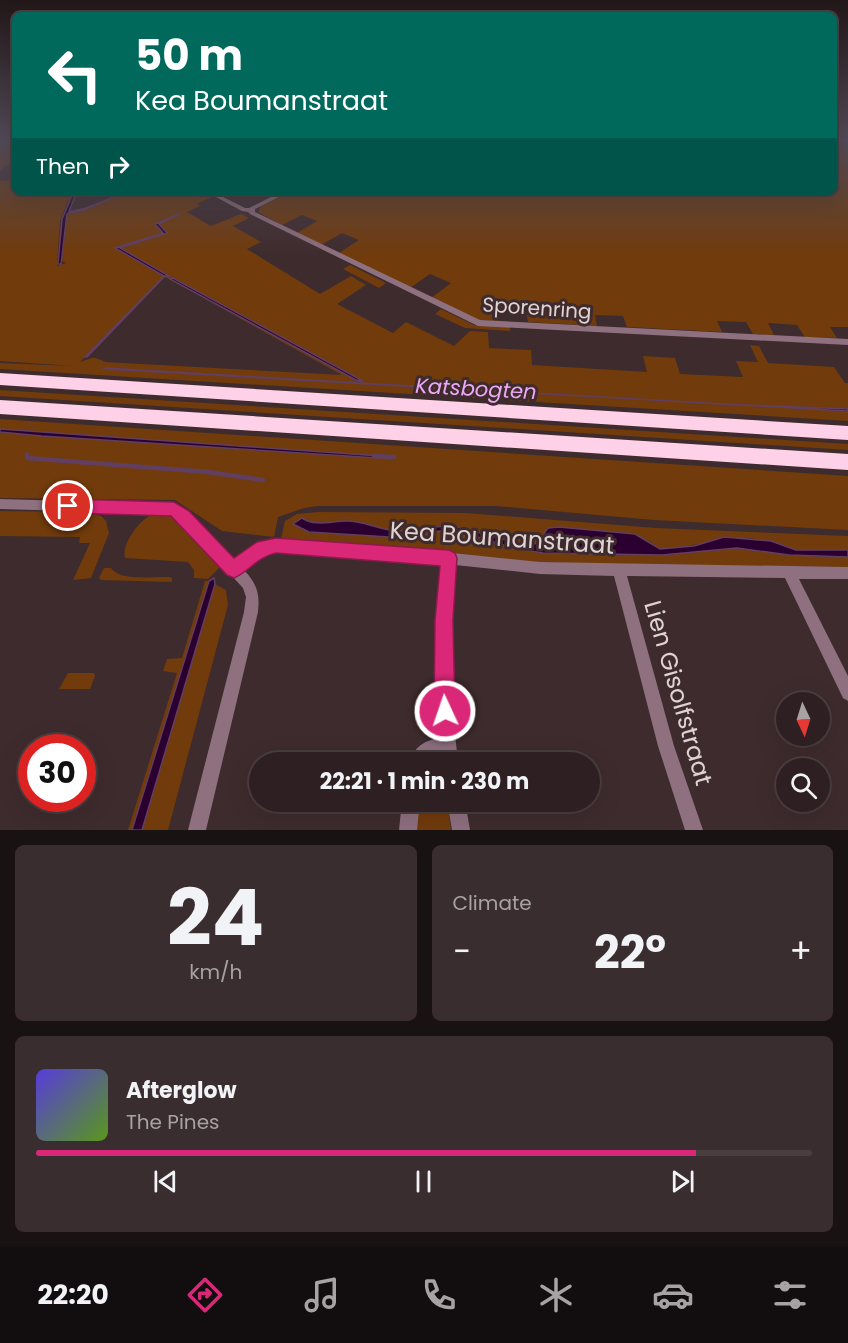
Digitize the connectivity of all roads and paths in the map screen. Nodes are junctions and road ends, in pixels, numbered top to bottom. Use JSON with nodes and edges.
{"nodes":[{"id":1,"x":215,"y":195,"type":"dead end"},
{"id":2,"x":280,"y":195,"type":"edge"},
{"id":3,"x":251,"y":210,"type":"junction"},
{"id":4,"x":848,"y":342,"type":"edge"},
{"id":5,"x":0,"y":379,"type":"edge"},
{"id":6,"x":0,"y":407,"type":"edge"},
{"id":7,"x":848,"y":433,"type":"edge"},
{"id":8,"x":848,"y":462,"type":"edge"},
{"id":9,"x":0,"y":504,"type":"edge"},
{"id":10,"x":449,"y":558,"type":"junction"},
{"id":11,"x":619,"y":569,"type":"junction"},
{"id":12,"x":234,"y":570,"type":"junction"},
{"id":13,"x":789,"y":572,"type":"junction"},
{"id":14,"x":848,"y":573,"type":"edge"},
{"id":15,"x":848,"y":693,"type":"edge"},
{"id":16,"x":448,"y":744,"type":"junction"},
{"id":17,"x":422,"y":752,"type":"edge"},
{"id":18,"x":449,"y":752,"type":"edge"},
{"id":19,"x":410,"y":812,"type":"edge"},
{"id":20,"x":458,"y":812,"type":"edge"},
{"id":21,"x":197,"y":830,"type":"edge"},
{"id":22,"x":408,"y":830,"type":"edge"},
{"id":23,"x":461,"y":830,"type":"edge"},
{"id":24,"x":694,"y":830,"type":"edge"}],
"edges":[{"from":1,"to":3,"type":"street","name":"Sporenring"},
{"from":2,"to":3,"type":"street"},
{"from":3,"to":4,"type":"street","name":"Sporenring"},
{"from":5,"to":7,"type":"highway"},
{"from":6,"to":8,"type":"highway"},
{"from":9,"to":12,"type":"street"},
{"from":10,"to":11,"type":"street","name":"Kea Boumanstraat"},
{"from":10,"to":12,"type":"street","name":"Kea Boumanstraat"},
{"from":10,"to":16,"type":"street"},
{"from":11,"to":13,"type":"street","name":"Kea Boumanstraat"},
{"from":11,"to":24,"type":"street","name":"Lien Gisolfstraat"},
{"from":12,"to":21,"type":"street"},
{"from":13,"to":14,"type":"street","name":"Kea Boumanstraat"},
{"from":13,"to":15,"type":"street"},
{"from":16,"to":17,"type":"street"},
{"from":16,"to":18,"type":"street"},
{"from":19,"to":22,"type":"street"},
{"from":20,"to":23,"type":"street"}]}
